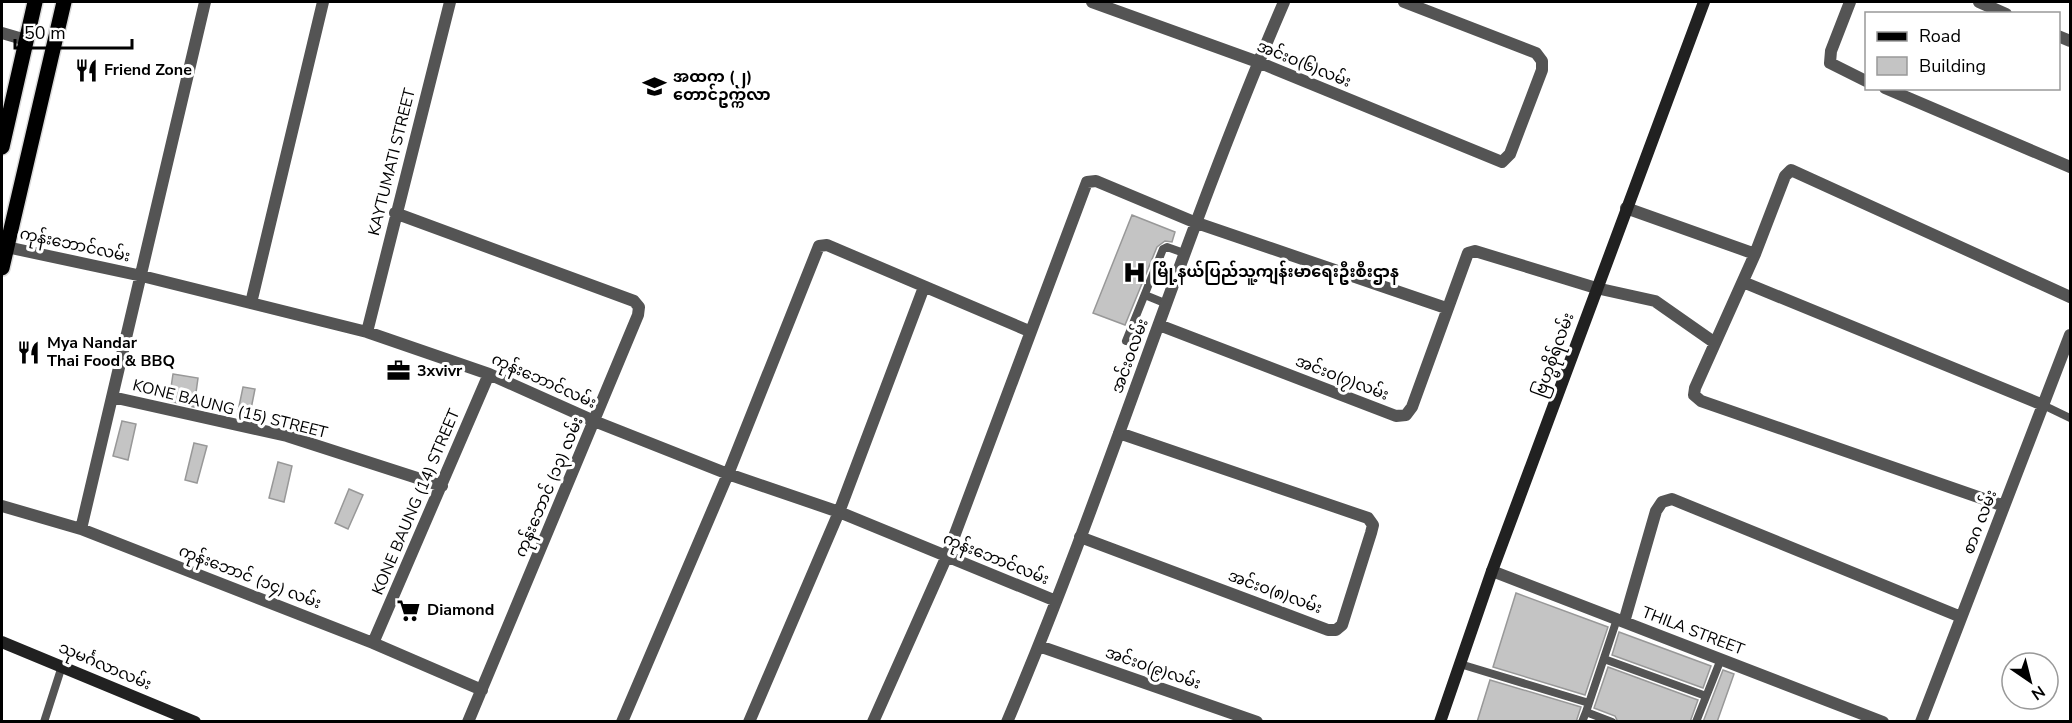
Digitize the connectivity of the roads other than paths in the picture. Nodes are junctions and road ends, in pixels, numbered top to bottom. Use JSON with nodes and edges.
{"nodes":[{"id":1,"x":35,"y":2,"type":"edge"},
{"id":2,"x":64,"y":2,"type":"edge"},
{"id":3,"x":205,"y":2,"type":"edge"},
{"id":4,"x":323,"y":2,"type":"edge"},
{"id":5,"x":450,"y":2,"type":"edge"},
{"id":6,"x":1092,"y":2,"type":"edge"},
{"id":7,"x":1284,"y":2,"type":"edge"},
{"id":8,"x":1404,"y":2,"type":"edge"},
{"id":9,"x":1704,"y":2,"type":"edge"},
{"id":10,"x":1850,"y":2,"type":"edge"},
{"id":11,"x":1979,"y":2,"type":"edge"},
{"id":12,"x":2002,"y":12,"type":"edge"},
{"id":13,"x":2,"y":33,"type":"edge"},
{"id":14,"x":26,"y":40,"type":"junction"},
{"id":15,"x":1258,"y":62,"type":"junction"},
{"id":16,"x":1865,"y":80,"type":"edge"},
{"id":17,"x":1890,"y":90,"type":"edge"},
{"id":18,"x":2,"y":147,"type":"edge"},
{"id":19,"x":2070,"y":167,"type":"edge"},
{"id":20,"x":1626,"y":208,"type":"junction"},
{"id":21,"x":395,"y":213,"type":"junction"},
{"id":22,"x":1194,"y":222,"type":"junction"},
{"id":23,"x":4,"y":247,"type":"edge"},
{"id":24,"x":1184,"y":253,"type":"junction"},
{"id":25,"x":1755,"y":254,"type":"junction"},
{"id":26,"x":2,"y":268,"type":"edge"},
{"id":27,"x":142,"y":276,"type":"junction"},
{"id":28,"x":1743,"y":282,"type":"junction"},
{"id":29,"x":924,"y":287,"type":"junction"},
{"id":30,"x":1596,"y":288,"type":"junction"},
{"id":31,"x":1145,"y":295,"type":"junction"},
{"id":32,"x":2070,"y":297,"type":"edge"},
{"id":33,"x":251,"y":303,"type":"junction"},
{"id":34,"x":1167,"y":304,"type":"junction"},
{"id":35,"x":1446,"y":308,"type":"junction"},
{"id":36,"x":1159,"y":325,"type":"junction"},
{"id":37,"x":1029,"y":331,"type":"junction"},
{"id":38,"x":367,"y":332,"type":"junction"},
{"id":39,"x":2070,"y":335,"type":"edge"},
{"id":40,"x":1126,"y":341,"type":"dead end"},
{"id":41,"x":1715,"y":343,"type":"junction"},
{"id":42,"x":489,"y":374,"type":"junction"},
{"id":43,"x":112,"y":398,"type":"junction"},
{"id":44,"x":2043,"y":405,"type":"junction"},
{"id":45,"x":2070,"y":418,"type":"edge"},
{"id":46,"x":594,"y":421,"type":"junction"},
{"id":47,"x":1119,"y":433,"type":"junction"},
{"id":48,"x":728,"y":474,"type":"junction"},
{"id":49,"x":442,"y":486,"type":"junction"},
{"id":50,"x":2,"y":506,"type":"edge"},
{"id":51,"x":2004,"y":506,"type":"junction"},
{"id":52,"x":839,"y":512,"type":"junction"},
{"id":53,"x":81,"y":529,"type":"junction"},
{"id":54,"x":1080,"y":537,"type":"junction"},
{"id":55,"x":946,"y":558,"type":"junction"},
{"id":56,"x":1492,"y":571,"type":"junction"},
{"id":57,"x":1056,"y":601,"type":"junction"},
{"id":58,"x":1961,"y":617,"type":"junction"},
{"id":59,"x":1620,"y":620,"type":"junction"},
{"id":60,"x":2,"y":642,"type":"edge"},
{"id":61,"x":373,"y":643,"type":"junction"},
{"id":62,"x":1039,"y":646,"type":"junction"},
{"id":63,"x":1604,"y":658,"type":"junction"},
{"id":64,"x":1721,"y":659,"type":"junction"},
{"id":65,"x":1460,"y":664,"type":"junction"},
{"id":66,"x":62,"y":666,"type":"junction"},
{"id":67,"x":482,"y":690,"type":"junction"},
{"id":68,"x":1706,"y":696,"type":"junction"},
{"id":69,"x":1589,"y":703,"type":"junction"},
{"id":70,"x":1586,"y":712,"type":"junction"},
{"id":71,"x":44,"y":722,"type":"edge"},
{"id":72,"x":195,"y":722,"type":"edge"},
{"id":73,"x":468,"y":722,"type":"edge"},
{"id":74,"x":622,"y":722,"type":"edge"},
{"id":75,"x":749,"y":722,"type":"edge"},
{"id":76,"x":873,"y":722,"type":"edge"},
{"id":77,"x":1006,"y":722,"type":"edge"},
{"id":78,"x":1257,"y":722,"type":"edge"},
{"id":79,"x":1440,"y":722,"type":"edge"},
{"id":80,"x":1582,"y":722,"type":"edge"},
{"id":81,"x":1612,"y":722,"type":"edge"},
{"id":82,"x":1696,"y":722,"type":"edge"},
{"id":83,"x":1883,"y":722,"type":"edge"},
{"id":84,"x":1922,"y":722,"type":"edge"}],
"edges":[{"from":1,"to":14,"type":"main road"},
{"from":2,"to":23,"type":"main road"},
{"from":3,"to":27,"type":"street"},
{"from":4,"to":33,"type":"street"},
{"from":5,"to":21,"type":"street","name":"KAYTUMATI STREET"},
{"from":6,"to":15,"type":"street","name":"အင်းဝ(၆)လမ်း"},
{"from":7,"to":15,"type":"street","name":"အင်းဝလမ်း"},
{"from":8,"to":15,"type":"street","name":"အင်းဝ(၆)လမ်း"},
{"from":9,"to":20,"type":"main road","name":"ဗြဟ္မစိုရ်လမ်း"},
{"from":10,"to":16,"type":"street"},
{"from":11,"to":12,"type":"street"},
{"from":13,"to":14,"type":"street"},
{"from":14,"to":18,"type":"main road"},
{"from":15,"to":22,"type":"street","name":"အင်းဝလမ်း"},
{"from":17,"to":19,"type":"street"},
{"from":20,"to":25,"type":"street"},
{"from":20,"to":30,"type":"main road","name":"ဗြဟ္မစိုရ်လမ်း"},
{"from":21,"to":38,"type":"street","name":"KAYTUMATI STREET"},
{"from":21,"to":46,"type":"street","name":"ကုန်းဘောင် (၁၃) လမ်း"},
{"from":22,"to":24,"type":"street","name":"အင်းဝလမ်း"},
{"from":22,"to":35,"type":"street"},
{"from":22,"to":37,"type":"street"},
{"from":23,"to":26,"type":"main road"},
{"from":23,"to":27,"type":"street","name":"ကုန်းဘောင်လမ်း"},
{"from":24,"to":31,"type":"lane"},
{"from":24,"to":34,"type":"street","name":"အင်းဝလမ်း"},
{"from":25,"to":28,"type":"street"},
{"from":25,"to":32,"type":"street"},
{"from":27,"to":33,"type":"street","name":"ကုန်းဘောင်လမ်း"},
{"from":27,"to":43,"type":"street"},
{"from":28,"to":41,"type":"street"},
{"from":28,"to":44,"type":"street"},
{"from":29,"to":37,"type":"street"},
{"from":29,"to":48,"type":"street"},
{"from":29,"to":52,"type":"street"},
{"from":30,"to":35,"type":"street","name":"အင်းဝ(၇)လမ်း"},
{"from":30,"to":41,"type":"street"},
{"from":30,"to":56,"type":"main road","name":"ဗြဟ္မစိုရ်လမ်း"},
{"from":31,"to":34,"type":"lane"},
{"from":31,"to":40,"type":"lane"},
{"from":33,"to":38,"type":"street","name":"ကုန်းဘောင်လမ်း"},
{"from":34,"to":36,"type":"street","name":"အင်းဝလမ်း"},
{"from":35,"to":36,"type":"street","name":"အင်းဝ(၇)လမ်း"},
{"from":36,"to":47,"type":"street","name":"အင်းဝလမ်း"},
{"from":37,"to":55,"type":"street"},
{"from":38,"to":42,"type":"street","name":"ကုန်းဘောင်လမ်း"},
{"from":39,"to":44,"type":"street","name":"စာဂ လမ်း"},
{"from":41,"to":51,"type":"street"},
{"from":42,"to":46,"type":"street","name":"ကုန်းဘောင်လမ်း"},
{"from":42,"to":49,"type":"street","name":"KONE BAUNG (14) STREET"},
{"from":43,"to":49,"type":"street","name":"KONE BAUNG (15) STREET"},
{"from":43,"to":53,"type":"street"},
{"from":44,"to":45,"type":"lane"},
{"from":44,"to":51,"type":"street","name":"စာဂ လမ်း"},
{"from":46,"to":48,"type":"street","name":"ကုန်းဘောင်လမ်း"},
{"from":46,"to":67,"type":"street","name":"ကုန်းဘောင် (၁၃) လမ်း"},
{"from":47,"to":54,"type":"street","name":"အင်းဝလမ်း"},
{"from":47,"to":54,"type":"street","name":"အင်းဝ(၈)လမ်း"},
{"from":48,"to":52,"type":"street","name":"ကုန်းဘောင်လမ်း"},
{"from":48,"to":74,"type":"street"},
{"from":49,"to":61,"type":"street","name":"KONE BAUNG (14) STREET"},
{"from":50,"to":53,"type":"street","name":"ကုန်းဘောင် (၁၄) လမ်း"},
{"from":51,"to":58,"type":"street","name":"စာဂ လမ်း"},
{"from":52,"to":55,"type":"street","name":"ကုန်းဘောင်လမ်း"},
{"from":52,"to":75,"type":"street"},
{"from":53,"to":61,"type":"street","name":"ကုန်းဘောင် (၁၄) လမ်း"},
{"from":54,"to":57,"type":"street","name":"အင်းဝလမ်း"},
{"from":55,"to":57,"type":"street","name":"ကုန်းဘောင်လမ်း"},
{"from":55,"to":76,"type":"street"},
{"from":56,"to":59,"type":"street","name":"THILA STREET"},
{"from":56,"to":65,"type":"main road","name":"ဗြဟ္မစိုရ်လမ်း"},
{"from":57,"to":62,"type":"street","name":"အင်းဝလမ်း"},
{"from":58,"to":59,"type":"street"},
{"from":58,"to":84,"type":"street","name":"စာဂ လမ်း"},
{"from":59,"to":63,"type":"lane"},
{"from":59,"to":64,"type":"street","name":"THILA STREET"},
{"from":60,"to":66,"type":"main road","name":"သုမင်္ဂလာလမ်း"},
{"from":61,"to":67,"type":"street","name":"ကုန်းဘောင် (၁၄) လမ်း"},
{"from":62,"to":77,"type":"street","name":"အင်းဝလမ်း"},
{"from":62,"to":78,"type":"street","name":"အင်းဝ(၉)လမ်း"},
{"from":63,"to":68,"type":"lane"},
{"from":63,"to":69,"type":"lane"},
{"from":64,"to":68,"type":"lane"},
{"from":64,"to":83,"type":"street","name":"THILA STREET"},
{"from":65,"to":69,"type":"lane"},
{"from":65,"to":79,"type":"main road","name":"ဗြဟ္မစိုရ်လမ်း"},
{"from":66,"to":71,"type":"lane"},
{"from":66,"to":72,"type":"main road","name":"သုမင်္ဂလာလမ်း"},
{"from":67,"to":73,"type":"street","name":"ကုန်းဘောင် (၁၃) လမ်း"},
{"from":68,"to":82,"type":"lane"},
{"from":69,"to":70,"type":"lane"},
{"from":70,"to":80,"type":"lane"},
{"from":70,"to":81,"type":"lane"}]}
